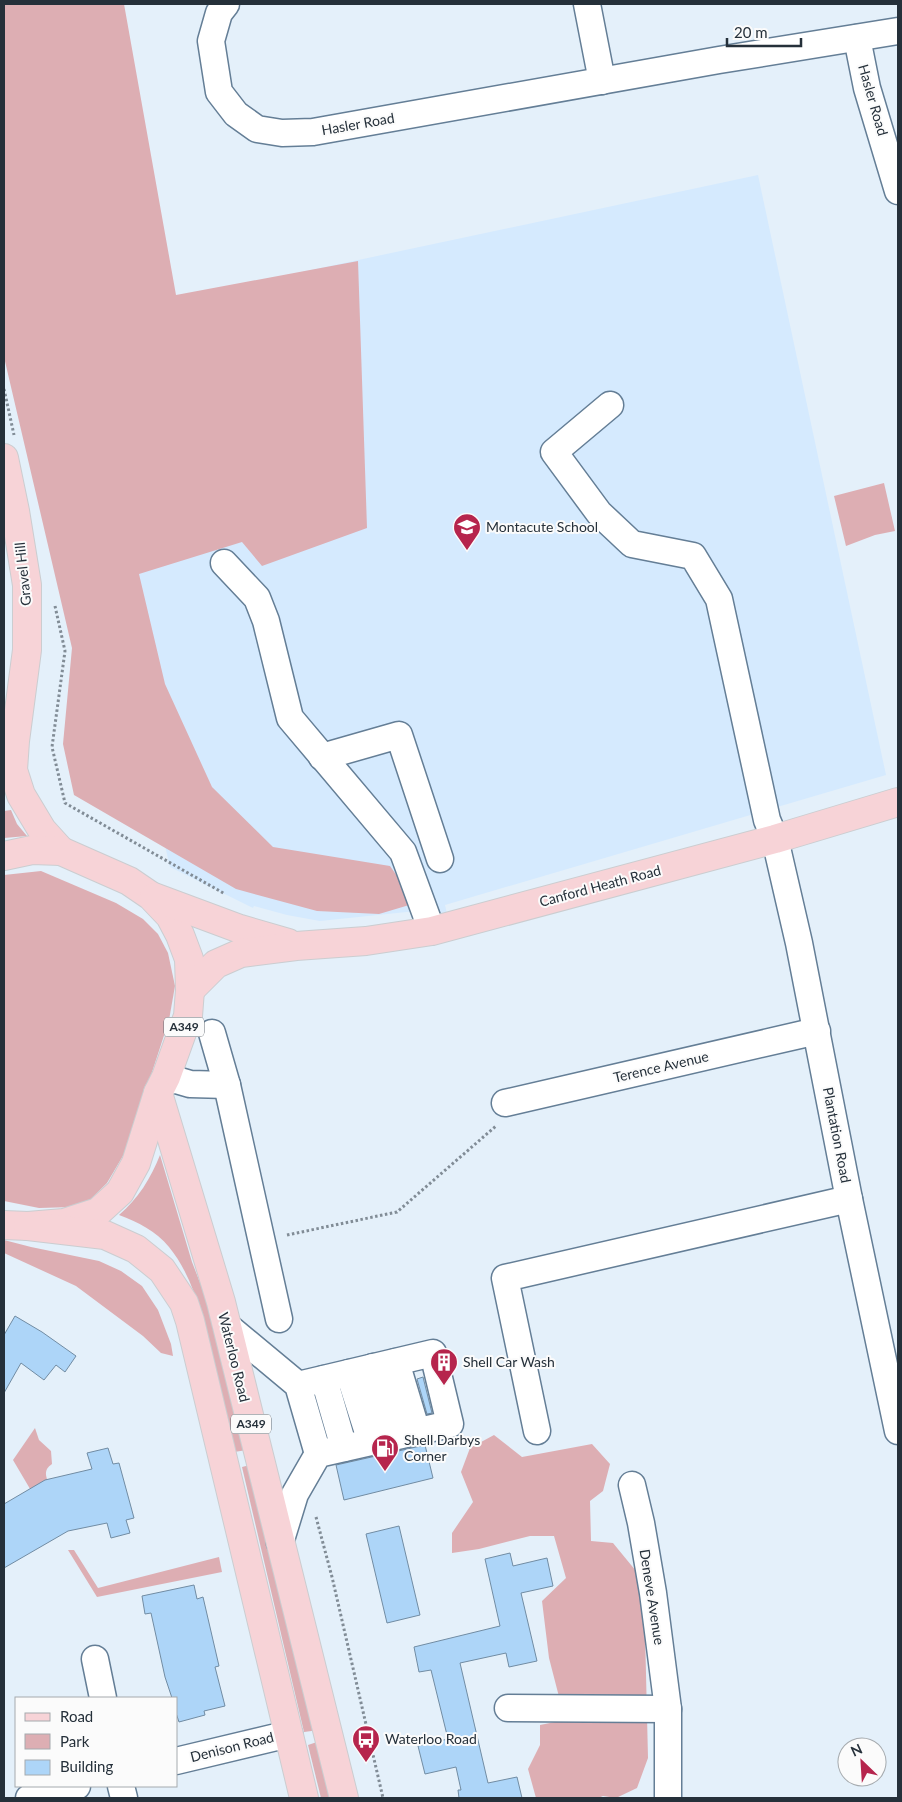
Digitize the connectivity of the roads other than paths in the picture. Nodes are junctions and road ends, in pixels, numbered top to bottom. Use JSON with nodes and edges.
{"nodes":[{"id":1,"x":226,"y":4,"type":"edge"},
{"id":2,"x":587,"y":4,"type":"edge"},
{"id":3,"x":898,"y":31,"type":"edge"},
{"id":4,"x":857,"y":38,"type":"junction"},
{"id":5,"x":602,"y":81,"type":"junction"},
{"id":6,"x":895,"y":166,"type":"edge"},
{"id":7,"x":898,"y":191,"type":"edge"},
{"id":8,"x":610,"y":405,"type":"dead end"},
{"id":9,"x":9,"y":448,"type":"edge"},
{"id":10,"x":224,"y":563,"type":"dead end"},
{"id":11,"x":21,"y":692,"type":"junction"},
{"id":12,"x":4,"y":725,"type":"edge"},
{"id":13,"x":322,"y":757,"type":"junction"},
{"id":14,"x":898,"y":802,"type":"edge"},
{"id":15,"x":775,"y":839,"type":"junction"},
{"id":16,"x":61,"y":850,"type":"junction"},
{"id":17,"x":4,"y":856,"type":"edge"},
{"id":18,"x":440,"y":859,"type":"dead end"},
{"id":19,"x":151,"y":896,"type":"junction"},
{"id":20,"x":432,"y":931,"type":"junction"},
{"id":21,"x":296,"y":946,"type":"junction"},
{"id":22,"x":190,"y":990,"type":"junction"},
{"id":23,"x":817,"y":1031,"type":"junction"},
{"id":24,"x":212,"y":1033,"type":"dead end"},
{"id":25,"x":162,"y":1085,"type":"junction"},
{"id":26,"x":227,"y":1085,"type":"junction"},
{"id":27,"x":505,"y":1102,"type":"road end"},
{"id":28,"x":849,"y":1199,"type":"junction"},
{"id":29,"x":16,"y":1225,"type":"edge"},
{"id":30,"x":279,"y":1319,"type":"dead end"},
{"id":31,"x":227,"y":1326,"type":"junction"},
{"id":32,"x":361,"y":1370,"type":"junction"},
{"id":33,"x":298,"y":1385,"type":"junction"},
{"id":34,"x":537,"y":1431,"type":"dead end"},
{"id":35,"x":898,"y":1431,"type":"edge"},
{"id":36,"x":394,"y":1437,"type":"junction"},
{"id":37,"x":344,"y":1448,"type":"junction"},
{"id":38,"x":318,"y":1454,"type":"junction"},
{"id":39,"x":632,"y":1485,"type":"dead end"},
{"id":40,"x":280,"y":1544,"type":"junction"},
{"id":41,"x":95,"y":1659,"type":"dead end"},
{"id":42,"x":103,"y":1697,"type":"edge"},
{"id":43,"x":508,"y":1708,"type":"dead end"},
{"id":44,"x":668,"y":1709,"type":"junction"},
{"id":45,"x":289,"y":1734,"type":"junction"},
{"id":46,"x":178,"y":1761,"type":"edge"},
{"id":47,"x":73,"y":1787,"type":"edge"},
{"id":48,"x":29,"y":1798,"type":"edge"},
{"id":49,"x":304,"y":1798,"type":"edge"},
{"id":50,"x":344,"y":1798,"type":"edge"},
{"id":51,"x":668,"y":1798,"type":"edge"}],
"edges":[{"from":1,"to":5,"type":"street","name":"Hasler Road"},
{"from":2,"to":5,"type":"street"},
{"from":3,"to":4,"type":"street","name":"Hasler Road"},
{"from":4,"to":5,"type":"street","name":"Hasler Road"},
{"from":4,"to":6,"type":"street","name":"Hasler Road"},
{"from":6,"to":7,"type":"street","name":"Hasler Road"},
{"from":8,"to":15,"type":"street","name":"Plantation Road"},
{"from":9,"to":11,"type":"main road","name":"Gravel Hill","number":"A349"},
{"from":10,"to":13,"type":"street"},
{"from":11,"to":12,"type":"main road","name":"Gravel Hill","number":"A349"},
{"from":11,"to":16,"type":"main road","name":"Gravel Hill","number":"A349"},
{"from":13,"to":18,"type":"street"},
{"from":13,"to":20,"type":"street"},
{"from":14,"to":15,"type":"main road","name":"Canford Heath Road"},
{"from":15,"to":20,"type":"main road","name":"Canford Heath Road"},
{"from":15,"to":23,"type":"street","name":"Plantation Road"},
{"from":16,"to":17,"type":"main road","number":"A349"},
{"from":16,"to":19,"type":"main road","number":"A349"},
{"from":19,"to":21,"type":"main road","name":"Canford Heath Road"},
{"from":19,"to":22,"type":"main road","number":"A349"},
{"from":20,"to":21,"type":"main road","name":"Canford Heath Road"},
{"from":21,"to":22,"type":"main road","name":"Canford Heath Road"},
{"from":22,"to":25,"type":"main road","number":"A349"},
{"from":23,"to":27,"type":"street","name":"Terence Avenue"},
{"from":23,"to":28,"type":"street","name":"Plantation Road"},
{"from":24,"to":26,"type":"street"},
{"from":25,"to":26,"type":"street"},
{"from":25,"to":29,"type":"main road","number":"A349"},
{"from":25,"to":31,"type":"main road","name":"Waterloo Road","number":"A349"},
{"from":26,"to":30,"type":"street"},
{"from":28,"to":34,"type":"street"},
{"from":28,"to":35,"type":"street","name":"Plantation Road"},
{"from":29,"to":45,"type":"main road","number":"A349"},
{"from":31,"to":33,"type":"street"},
{"from":31,"to":40,"type":"main road","name":"Waterloo Road","number":"A349"},
{"from":32,"to":33,"type":"street"},
{"from":32,"to":36,"type":"street"},
{"from":32,"to":36,"type":"street"},
{"from":32,"to":36,"type":"street"},
{"from":32,"to":37,"type":"street"},
{"from":33,"to":38,"type":"street"},
{"from":36,"to":37,"type":"street"},
{"from":37,"to":38,"type":"street"},
{"from":38,"to":40,"type":"street"},
{"from":39,"to":44,"type":"street","name":"Deneve Avenue"},
{"from":40,"to":50,"type":"main road","name":"Waterloo Road","number":"A349"},
{"from":41,"to":42,"type":"street"},
{"from":43,"to":44,"type":"street"},
{"from":44,"to":51,"type":"street","name":"Deneve Avenue"},
{"from":45,"to":46,"type":"street","name":"Denison Road"},
{"from":45,"to":49,"type":"main road","number":"A349"},
{"from":47,"to":48,"type":"street"}]}
